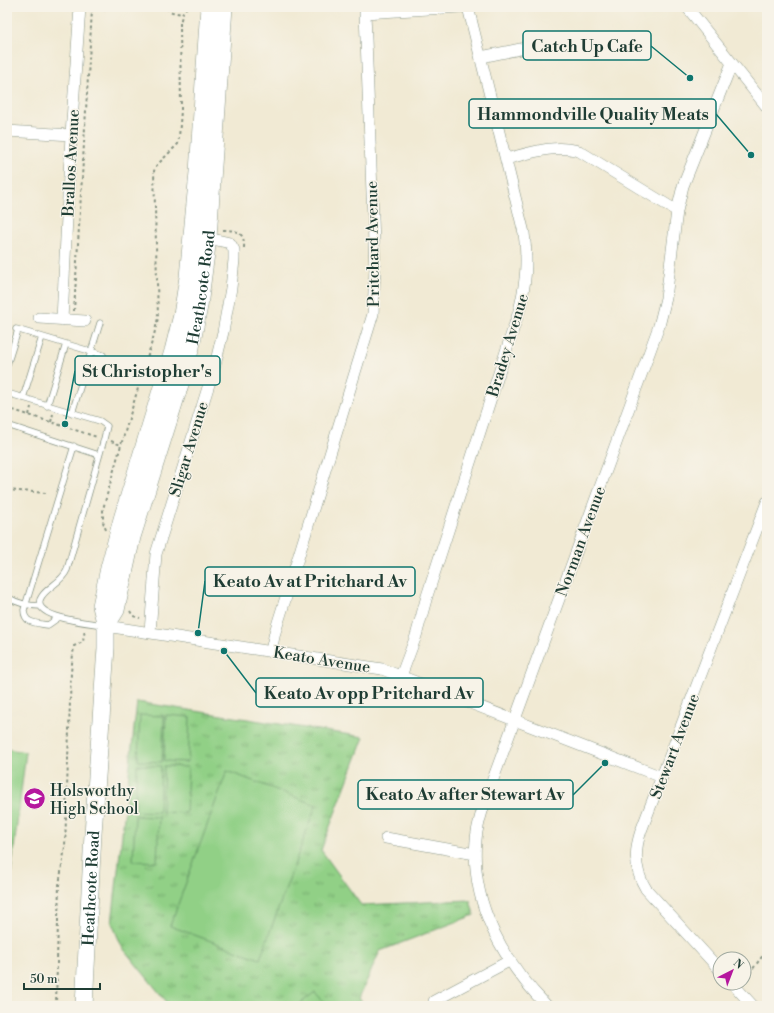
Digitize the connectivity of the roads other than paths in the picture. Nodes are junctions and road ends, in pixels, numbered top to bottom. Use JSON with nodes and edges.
{"nodes":[{"id":1,"x":80,"y":7,"type":"edge"},
{"id":2,"x":209,"y":7,"type":"edge"},
{"id":3,"x":224,"y":7,"type":"edge"},
{"id":4,"x":460,"y":7,"type":"edge"},
{"id":5,"x":468,"y":7,"type":"edge"},
{"id":6,"x":687,"y":7,"type":"edge"},
{"id":7,"x":530,"y":47,"type":"dead end"},
{"id":8,"x":481,"y":58,"type":"junction"},
{"id":9,"x":732,"y":63,"type":"junction"},
{"id":10,"x":767,"y":107,"type":"edge"},
{"id":11,"x":7,"y":131,"type":"edge"},
{"id":12,"x":71,"y":135,"type":"junction"},
{"id":13,"x":506,"y":159,"type":"junction"},
{"id":14,"x":677,"y":211,"type":"junction"},
{"id":15,"x":208,"y":238,"type":"junction"},
{"id":16,"x":39,"y":318,"type":"dead end"},
{"id":17,"x":62,"y":320,"type":"junction"},
{"id":18,"x":80,"y":321,"type":"road end"},
{"id":19,"x":100,"y":323,"type":"dead end"},
{"id":20,"x":42,"y":337,"type":"junction"},
{"id":21,"x":66,"y":344,"type":"junction"},
{"id":22,"x":92,"y":352,"type":"junction"},
{"id":23,"x":103,"y":355,"type":"dead end"},
{"id":24,"x":7,"y":365,"type":"edge"},
{"id":25,"x":7,"y":393,"type":"edge"},
{"id":26,"x":23,"y":398,"type":"junction"},
{"id":27,"x":48,"y":406,"type":"junction"},
{"id":28,"x":72,"y":413,"type":"junction"},
{"id":29,"x":7,"y":425,"type":"edge"},
{"id":30,"x":74,"y":446,"type":"junction"},
{"id":31,"x":99,"y":455,"type":"junction"},
{"id":32,"x":767,"y":502,"type":"edge"},
{"id":33,"x":7,"y":597,"type":"edge"},
{"id":34,"x":25,"y":605,"type":"junction"},
{"id":35,"x":40,"y":606,"type":"junction"},
{"id":36,"x":58,"y":618,"type":"junction"},
{"id":37,"x":106,"y":626,"type":"junction"},
{"id":38,"x":150,"y":632,"type":"junction"},
{"id":39,"x":271,"y":651,"type":"junction"},
{"id":40,"x":401,"y":676,"type":"junction"},
{"id":41,"x":515,"y":720,"type":"junction"},
{"id":42,"x":662,"y":777,"type":"junction"},
{"id":43,"x":386,"y":838,"type":"dead end"},
{"id":44,"x":475,"y":854,"type":"junction"},
{"id":45,"x":509,"y":961,"type":"junction"},
{"id":46,"x":712,"y":961,"type":"edge"},
{"id":47,"x":739,"y":991,"type":"edge"},
{"id":48,"x":434,"y":1001,"type":"dead end"},
{"id":49,"x":84,"y":1006,"type":"edge"},
{"id":50,"x":547,"y":1006,"type":"edge"},
{"id":51,"x":753,"y":1006,"type":"edge"}],
"edges":[{"from":1,"to":12,"type":"street","name":"Brallos Avenue"},
{"from":2,"to":37,"type":"main road","name":"Heathcote Road"},
{"from":3,"to":15,"type":"main road","name":"Heathcote Road"},
{"from":4,"to":39,"type":"street","name":"Pritchard Avenue"},
{"from":5,"to":8,"type":"street","name":"Bradey Avenue"},
{"from":6,"to":9,"type":"street"},
{"from":7,"to":8,"type":"street"},
{"from":8,"to":13,"type":"street","name":"Bradey Avenue"},
{"from":9,"to":10,"type":"street"},
{"from":9,"to":14,"type":"street","name":"Norman Avenue"},
{"from":11,"to":12,"type":"street"},
{"from":12,"to":17,"type":"street","name":"Brallos Avenue"},
{"from":13,"to":14,"type":"street"},
{"from":13,"to":40,"type":"street","name":"Bradey Avenue"},
{"from":14,"to":41,"type":"street","name":"Norman Avenue"},
{"from":15,"to":37,"type":"main road","name":"Heathcote Road"},
{"from":15,"to":38,"type":"street","name":"Sligar Avenue"},
{"from":16,"to":17,"type":"street"},
{"from":17,"to":18,"type":"street"},
{"from":19,"to":22,"type":"lane"},
{"from":20,"to":21,"type":"lane"},
{"from":20,"to":24,"type":"lane"},
{"from":20,"to":26,"type":"lane"},
{"from":21,"to":22,"type":"lane"},
{"from":21,"to":27,"type":"lane"},
{"from":22,"to":23,"type":"lane"},
{"from":22,"to":28,"type":"lane"},
{"from":25,"to":26,"type":"lane"},
{"from":26,"to":27,"type":"lane"},
{"from":27,"to":28,"type":"lane"},
{"from":28,"to":31,"type":"lane"},
{"from":29,"to":30,"type":"lane"},
{"from":30,"to":31,"type":"lane"},
{"from":30,"to":34,"type":"lane"},
{"from":31,"to":35,"type":"lane"},
{"from":32,"to":42,"type":"street","name":"Stewart Avenue"},
{"from":33,"to":34,"type":"lane"},
{"from":34,"to":35,"type":"lane"},
{"from":34,"to":36,"type":"lane"},
{"from":35,"to":36,"type":"lane"},
{"from":36,"to":37,"type":"lane"},
{"from":37,"to":38,"type":"street","name":"Keato Avenue"},
{"from":37,"to":49,"type":"main road","name":"Heathcote Road"},
{"from":38,"to":39,"type":"street","name":"Keato Avenue"},
{"from":39,"to":40,"type":"street","name":"Keato Avenue"},
{"from":40,"to":41,"type":"street","name":"Keato Avenue"},
{"from":41,"to":42,"type":"street","name":"Keato Avenue"},
{"from":41,"to":44,"type":"street","name":"Norman Avenue"},
{"from":42,"to":46,"type":"street","name":"Stewart Avenue"},
{"from":43,"to":44,"type":"street"},
{"from":44,"to":45,"type":"street","name":"Norman Avenue"},
{"from":45,"to":48,"type":"street"},
{"from":45,"to":50,"type":"street","name":"Norman Avenue"},
{"from":47,"to":51,"type":"street"}]}
